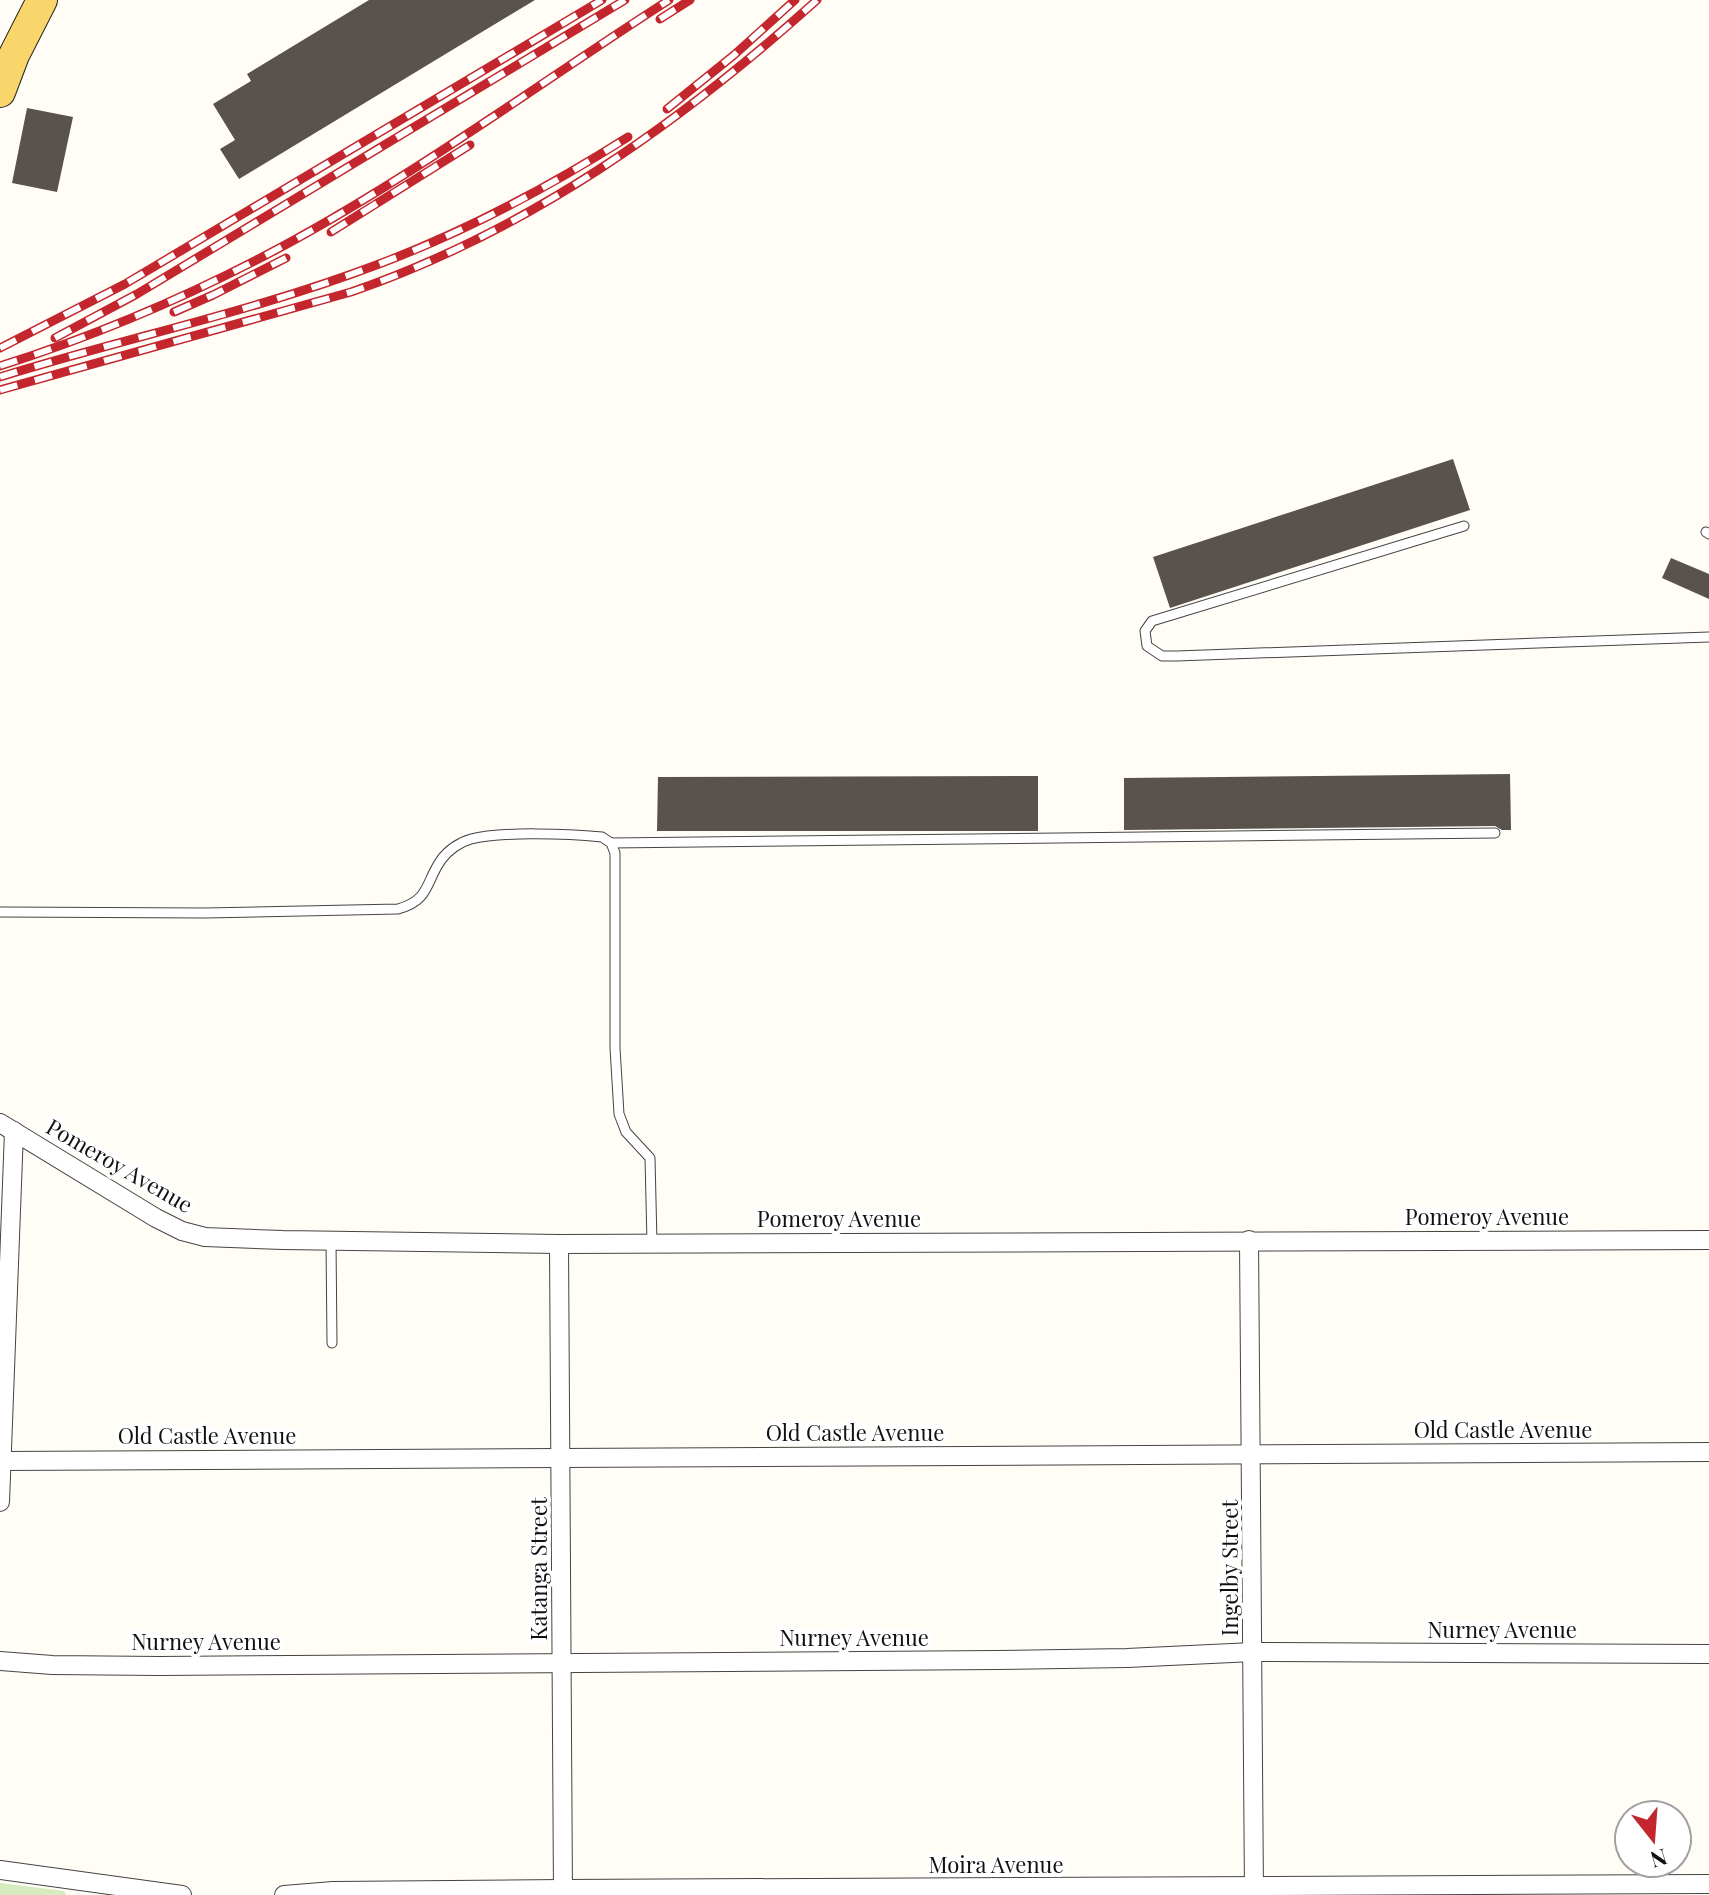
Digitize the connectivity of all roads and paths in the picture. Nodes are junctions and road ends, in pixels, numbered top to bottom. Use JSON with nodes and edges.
{"nodes":[{"id":1,"x":42,"y":0,"type":"edge"},
{"id":2,"x":0,"y":92,"type":"edge"},
{"id":3,"x":1464,"y":526,"type":"dead end"},
{"id":4,"x":1709,"y":637,"type":"edge"},
{"id":5,"x":1495,"y":833,"type":"dead end"},
{"id":6,"x":611,"y":843,"type":"junction"},
{"id":7,"x":0,"y":912,"type":"edge"},
{"id":8,"x":7,"y":1127,"type":"edge"},
{"id":9,"x":1249,"y":1240,"type":"junction"},
{"id":10,"x":1709,"y":1240,"type":"edge"},
{"id":11,"x":331,"y":1241,"type":"junction"},
{"id":12,"x":652,"y":1243,"type":"junction"},
{"id":13,"x":559,"y":1244,"type":"junction"},
{"id":14,"x":332,"y":1343,"type":"dead end"},
{"id":15,"x":1709,"y":1452,"type":"edge"},
{"id":16,"x":1252,"y":1455,"type":"junction"},
{"id":17,"x":562,"y":1457,"type":"junction"},
{"id":18,"x":2,"y":1461,"type":"edge"},
{"id":19,"x":0,"y":1502,"type":"edge"},
{"id":20,"x":1253,"y":1652,"type":"junction"},
{"id":21,"x":1709,"y":1654,"type":"edge"},
{"id":22,"x":0,"y":1661,"type":"edge"},
{"id":23,"x":562,"y":1663,"type":"junction"},
{"id":24,"x":0,"y":1870,"type":"edge"},
{"id":25,"x":1709,"y":1884,"type":"edge"},
{"id":26,"x":86,"y":1888,"type":"edge"},
{"id":27,"x":1254,"y":1891,"type":"edge"},
{"id":28,"x":563,"y":1892,"type":"edge"},
{"id":29,"x":182,"y":1895,"type":"edge"},
{"id":30,"x":284,"y":1895,"type":"edge"}],
"edges":[{"from":1,"to":2,"type":"main road"},
{"from":3,"to":4,"type":"lane"},
{"from":5,"to":6,"type":"lane"},
{"from":6,"to":7,"type":"lane"},
{"from":6,"to":12,"type":"lane"},
{"from":8,"to":11,"type":"street","name":"Pomeroy Avenue"},
{"from":8,"to":18,"type":"street"},
{"from":9,"to":10,"type":"street","name":"Pomeroy Avenue"},
{"from":9,"to":12,"type":"street","name":"Pomeroy Avenue"},
{"from":9,"to":16,"type":"street","name":"Ingelby Street"},
{"from":11,"to":13,"type":"street","name":"Pomeroy Avenue"},
{"from":11,"to":14,"type":"lane"},
{"from":12,"to":13,"type":"street","name":"Pomeroy Avenue"},
{"from":13,"to":17,"type":"street","name":"Katanga Street"},
{"from":15,"to":16,"type":"street","name":"Old Castle Avenue"},
{"from":16,"to":17,"type":"street","name":"Old Castle Avenue"},
{"from":16,"to":20,"type":"street","name":"Ingelby Street"},
{"from":17,"to":18,"type":"street","name":"Old Castle Avenue"},
{"from":17,"to":23,"type":"street","name":"Katanga Street"},
{"from":18,"to":19,"type":"street"},
{"from":20,"to":21,"type":"street","name":"Nurney Avenue"},
{"from":20,"to":23,"type":"street","name":"Nurney Avenue"},
{"from":20,"to":27,"type":"street","name":"Ingelby Street"},
{"from":22,"to":23,"type":"street","name":"Nurney Avenue"},
{"from":23,"to":28,"type":"street","name":"Katanga Street"},
{"from":24,"to":26,"type":"street"},
{"from":25,"to":27,"type":"street","name":"Moira Avenue"},
{"from":26,"to":29,"type":"street"},
{"from":27,"to":28,"type":"street","name":"Moira Avenue"},
{"from":28,"to":30,"type":"street","name":"Moira Avenue"}]}
